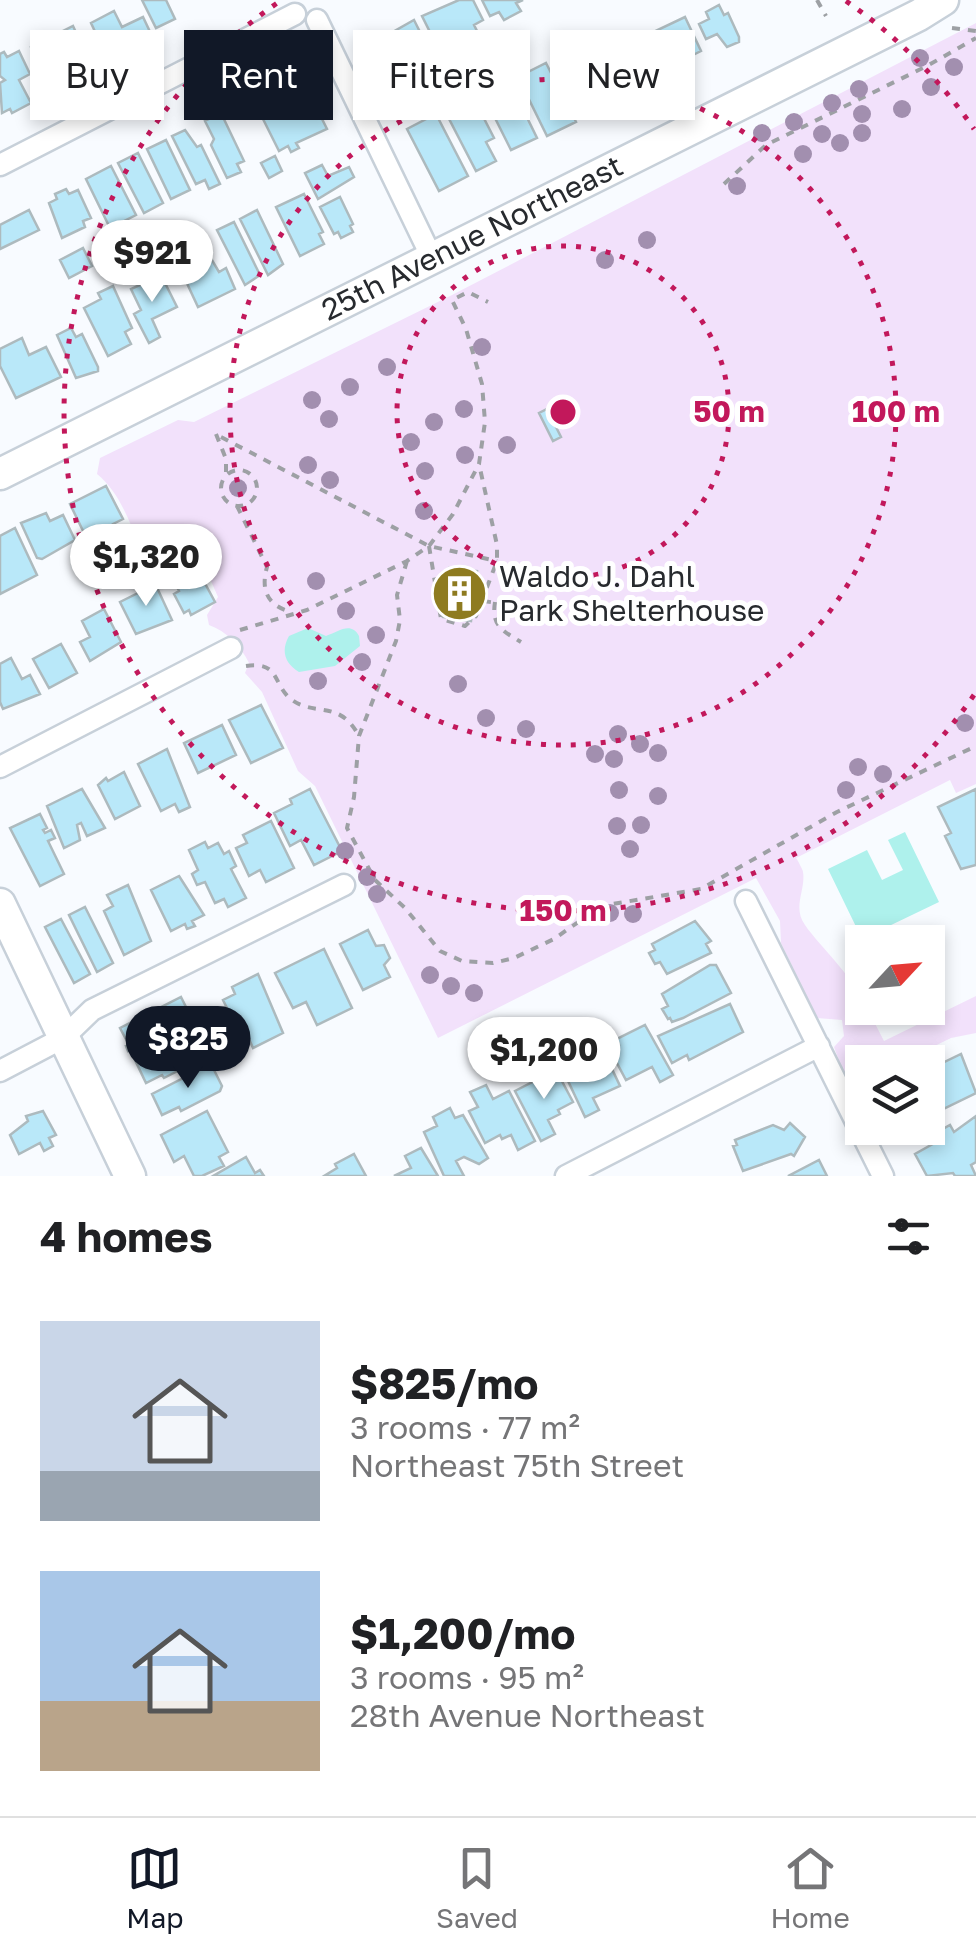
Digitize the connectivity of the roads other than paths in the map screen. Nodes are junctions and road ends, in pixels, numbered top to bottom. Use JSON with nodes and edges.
{"nodes":[{"id":1,"x":295,"y":7,"type":"edge"},
{"id":2,"x":320,"y":10,"type":"edge"},
{"id":3,"x":947,"y":14,"type":"edge"},
{"id":4,"x":0,"y":165,"type":"edge"},
{"id":5,"x":433,"y":260,"type":"junction"},
{"id":6,"x":0,"y":474,"type":"edge"},
{"id":7,"x":231,"y":639,"type":"road end"},
{"id":8,"x":0,"y":767,"type":"edge"},
{"id":9,"x":344,"y":885,"type":"dead end"},
{"id":10,"x":746,"y":901,"type":"dead end"},
{"id":11,"x":0,"y":904,"type":"edge"},
{"id":12,"x":64,"y":1038,"type":"junction"},
{"id":13,"x":819,"y":1046,"type":"junction"},
{"id":14,"x":0,"y":1071,"type":"edge"},
{"id":15,"x":130,"y":1176,"type":"edge"},
{"id":16,"x":566,"y":1176,"type":"edge"},
{"id":17,"x":883,"y":1176,"type":"edge"}],
"edges":[{"from":1,"to":2,"type":"street"},
{"from":1,"to":4,"type":"street"},
{"from":2,"to":5,"type":"street"},
{"from":3,"to":5,"type":"main road","name":"25th Avenue Northeast"},
{"from":5,"to":6,"type":"main road","name":"25th Avenue Northeast"},
{"from":7,"to":8,"type":"street"},
{"from":9,"to":12,"type":"street"},
{"from":10,"to":13,"type":"street"},
{"from":11,"to":12,"type":"main road"},
{"from":12,"to":14,"type":"street"},
{"from":12,"to":15,"type":"main road"},
{"from":13,"to":16,"type":"street"},
{"from":13,"to":17,"type":"street"}]}
